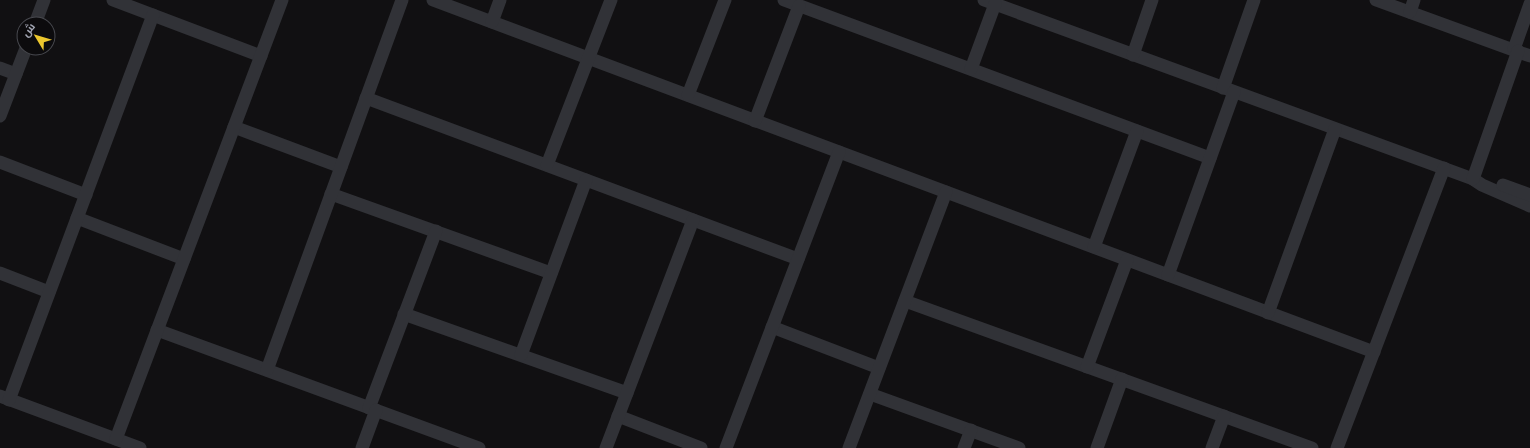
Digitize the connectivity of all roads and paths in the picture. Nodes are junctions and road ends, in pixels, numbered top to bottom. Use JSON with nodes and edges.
{"nodes":[{"id":1,"x":44,"y":0,"type":"edge"},
{"id":2,"x":113,"y":0,"type":"edge"},
{"id":3,"x":282,"y":0,"type":"edge"},
{"id":4,"x":402,"y":0,"type":"edge"},
{"id":5,"x":433,"y":0,"type":"edge"},
{"id":6,"x":500,"y":0,"type":"edge"},
{"id":7,"x":611,"y":0,"type":"edge"},
{"id":8,"x":725,"y":0,"type":"edge"},
{"id":9,"x":784,"y":0,"type":"edge"},
{"id":10,"x":1152,"y":0,"type":"edge"},
{"id":11,"x":1254,"y":0,"type":"edge"},
{"id":12,"x":1376,"y":0,"type":"edge"},
{"id":13,"x":999,"y":3,"type":"edge"},
{"id":14,"x":1530,"y":4,"type":"edge"},
{"id":15,"x":799,"y":6,"type":"junction"},
{"id":16,"x":1412,"y":6,"type":"edge"},
{"id":17,"x":153,"y":15,"type":"junction"},
{"id":18,"x":38,"y":16,"type":"edge"},
{"id":19,"x":492,"y":22,"type":"junction"},
{"id":20,"x":1521,"y":52,"type":"edge"},
{"id":21,"x":1133,"y":55,"type":"junction"},
{"id":22,"x":23,"y":56,"type":"edge"},
{"id":23,"x":261,"y":56,"type":"junction"},
{"id":24,"x":588,"y":58,"type":"junction"},
{"id":25,"x":0,"y":68,"type":"edge"},
{"id":26,"x":971,"y":69,"type":"junction"},
{"id":27,"x":16,"y":74,"type":"junction"},
{"id":28,"x":1229,"y":90,"type":"junction"},
{"id":29,"x":688,"y":96,"type":"junction"},
{"id":30,"x":366,"y":98,"type":"junction"},
{"id":31,"x":0,"y":116,"type":"edge"},
{"id":32,"x":756,"y":121,"type":"junction"},
{"id":33,"x":234,"y":127,"type":"junction"},
{"id":34,"x":1335,"y":129,"type":"junction"},
{"id":35,"x":1137,"y":131,"type":"junction"},
{"id":36,"x":839,"y":152,"type":"junction"},
{"id":37,"x":1210,"y":158,"type":"junction"},
{"id":38,"x":0,"y":162,"type":"edge"},
{"id":39,"x":547,"y":165,"type":"junction"},
{"id":40,"x":341,"y":167,"type":"junction"},
{"id":41,"x":1444,"y":168,"type":"junction"},
{"id":42,"x":1473,"y":178,"type":"junction"},
{"id":43,"x":586,"y":180,"type":"junction"},
{"id":44,"x":946,"y":192,"type":"junction"},
{"id":45,"x":331,"y":194,"type":"junction"},
{"id":46,"x":86,"y":195,"type":"junction"},
{"id":47,"x":1530,"y":195,"type":"edge"},
{"id":48,"x":1530,"y":206,"type":"edge"},
{"id":49,"x":77,"y":218,"type":"junction"},
{"id":50,"x":693,"y":220,"type":"junction"},
{"id":51,"x":436,"y":231,"type":"junction"},
{"id":52,"x":1094,"y":247,"type":"junction"},
{"id":53,"x":184,"y":259,"type":"junction"},
{"id":54,"x":798,"y":259,"type":"junction"},
{"id":55,"x":1127,"y":260,"type":"junction"},
{"id":56,"x":0,"y":273,"type":"edge"},
{"id":57,"x":551,"y":273,"type":"junction"},
{"id":58,"x":1168,"y":275,"type":"junction"},
{"id":59,"x":49,"y":292,"type":"junction"},
{"id":60,"x":904,"y":301,"type":"junction"},
{"id":61,"x":1268,"y":313,"type":"junction"},
{"id":62,"x":404,"y":314,"type":"junction"},
{"id":63,"x":772,"y":327,"type":"junction"},
{"id":64,"x":157,"y":330,"type":"junction"},
{"id":65,"x":1374,"y":352,"type":"junction"},
{"id":66,"x":521,"y":355,"type":"junction"},
{"id":67,"x":1087,"y":367,"type":"junction"},
{"id":68,"x":879,"y":368,"type":"junction"},
{"id":69,"x":267,"y":370,"type":"junction"},
{"id":70,"x":1122,"y":379,"type":"junction"},
{"id":71,"x":627,"y":393,"type":"junction"},
{"id":72,"x":870,"y":394,"type":"junction"},
{"id":73,"x":4,"y":398,"type":"edge"},
{"id":74,"x":373,"y":409,"type":"junction"},
{"id":75,"x":618,"y":416,"type":"junction"},
{"id":76,"x":1224,"y":416,"type":"junction"},
{"id":77,"x":971,"y":430,"type":"junction"},
{"id":78,"x":116,"y":439,"type":"junction"},
{"id":79,"x":140,"y":448,"type":"edge"},
{"id":80,"x":362,"y":448,"type":"edge"},
{"id":81,"x":479,"y":448,"type":"edge"},
{"id":82,"x":606,"y":448,"type":"edge"},
{"id":83,"x":701,"y":448,"type":"edge"},
{"id":84,"x":726,"y":448,"type":"edge"},
{"id":85,"x":849,"y":448,"type":"edge"},
{"id":86,"x":964,"y":448,"type":"edge"},
{"id":87,"x":1019,"y":448,"type":"edge"},
{"id":88,"x":1097,"y":448,"type":"edge"},
{"id":89,"x":1212,"y":448,"type":"edge"},
{"id":90,"x":1312,"y":448,"type":"edge"},
{"id":91,"x":1337,"y":448,"type":"edge"}],
"edges":[{"from":1,"to":18,"type":"street"},
{"from":2,"to":17,"type":"street"},
{"from":3,"to":23,"type":"street"},
{"from":4,"to":30,"type":"street"},
{"from":5,"to":19,"type":"street"},
{"from":6,"to":19,"type":"street"},
{"from":7,"to":24,"type":"street"},
{"from":8,"to":29,"type":"street"},
{"from":9,"to":15,"type":"street"},
{"from":10,"to":21,"type":"street"},
{"from":11,"to":28,"type":"street"},
{"from":12,"to":16,"type":"street"},
{"from":13,"to":21,"type":"street"},
{"from":13,"to":26,"type":"street"},
{"from":14,"to":20,"type":"street"},
{"from":15,"to":26,"type":"street"},
{"from":15,"to":32,"type":"street"},
{"from":16,"to":20,"type":"street"},
{"from":17,"to":23,"type":"street"},
{"from":17,"to":46,"type":"street"},
{"from":19,"to":24,"type":"street"},
{"from":20,"to":42,"type":"street"},
{"from":21,"to":28,"type":"street"},
{"from":22,"to":27,"type":"street"},
{"from":23,"to":33,"type":"street"},
{"from":24,"to":29,"type":"street"},
{"from":24,"to":39,"type":"street"},
{"from":25,"to":27,"type":"street"},
{"from":26,"to":35,"type":"street"},
{"from":27,"to":31,"type":"street"},
{"from":28,"to":34,"type":"street"},
{"from":28,"to":37,"type":"street"},
{"from":29,"to":32,"type":"street"},
{"from":30,"to":39,"type":"street"},
{"from":30,"to":40,"type":"street"},
{"from":32,"to":36,"type":"street"},
{"from":33,"to":40,"type":"street"},
{"from":33,"to":53,"type":"street"},
{"from":34,"to":41,"type":"street"},
{"from":34,"to":61,"type":"street"},
{"from":35,"to":37,"type":"street"},
{"from":35,"to":52,"type":"street"},
{"from":36,"to":44,"type":"street"},
{"from":36,"to":54,"type":"street"},
{"from":37,"to":58,"type":"street"},
{"from":38,"to":46,"type":"street"},
{"from":39,"to":43,"type":"street"},
{"from":40,"to":45,"type":"street"},
{"from":41,"to":42,"type":"street"},
{"from":41,"to":65,"type":"street"},
{"from":42,"to":47,"type":"street"},
{"from":42,"to":48,"type":"street"},
{"from":43,"to":50,"type":"street"},
{"from":43,"to":57,"type":"street"},
{"from":44,"to":52,"type":"street"},
{"from":44,"to":60,"type":"street"},
{"from":45,"to":51,"type":"street"},
{"from":45,"to":69,"type":"street"},
{"from":46,"to":49,"type":"street"},
{"from":49,"to":53,"type":"street"},
{"from":49,"to":59,"type":"street"},
{"from":50,"to":54,"type":"street"},
{"from":50,"to":71,"type":"street"},
{"from":51,"to":57,"type":"street"},
{"from":51,"to":62,"type":"street"},
{"from":52,"to":55,"type":"street"},
{"from":53,"to":64,"type":"street"},
{"from":54,"to":63,"type":"street"},
{"from":55,"to":58,"type":"street"},
{"from":55,"to":67,"type":"street"},
{"from":56,"to":59,"type":"street"},
{"from":57,"to":66,"type":"street"},
{"from":58,"to":61,"type":"street"},
{"from":59,"to":73,"type":"street"},
{"from":60,"to":67,"type":"street"},
{"from":60,"to":68,"type":"street"},
{"from":61,"to":65,"type":"street"},
{"from":62,"to":66,"type":"street"},
{"from":62,"to":74,"type":"street"},
{"from":63,"to":68,"type":"street"},
{"from":63,"to":84,"type":"street"},
{"from":64,"to":69,"type":"street"},
{"from":64,"to":78,"type":"street"},
{"from":65,"to":91,"type":"street"},
{"from":66,"to":71,"type":"street"},
{"from":67,"to":70,"type":"street"},
{"from":68,"to":72,"type":"street"},
{"from":69,"to":74,"type":"street"},
{"from":70,"to":76,"type":"street"},
{"from":70,"to":88,"type":"street"},
{"from":71,"to":75,"type":"street"},
{"from":72,"to":77,"type":"street"},
{"from":72,"to":85,"type":"street"},
{"from":73,"to":78,"type":"street"},
{"from":74,"to":80,"type":"street"},
{"from":74,"to":81,"type":"street"},
{"from":75,"to":82,"type":"street"},
{"from":75,"to":83,"type":"street"},
{"from":76,"to":89,"type":"street"},
{"from":76,"to":90,"type":"street"},
{"from":77,"to":86,"type":"street"},
{"from":77,"to":87,"type":"street"},
{"from":78,"to":79,"type":"street"}]}
